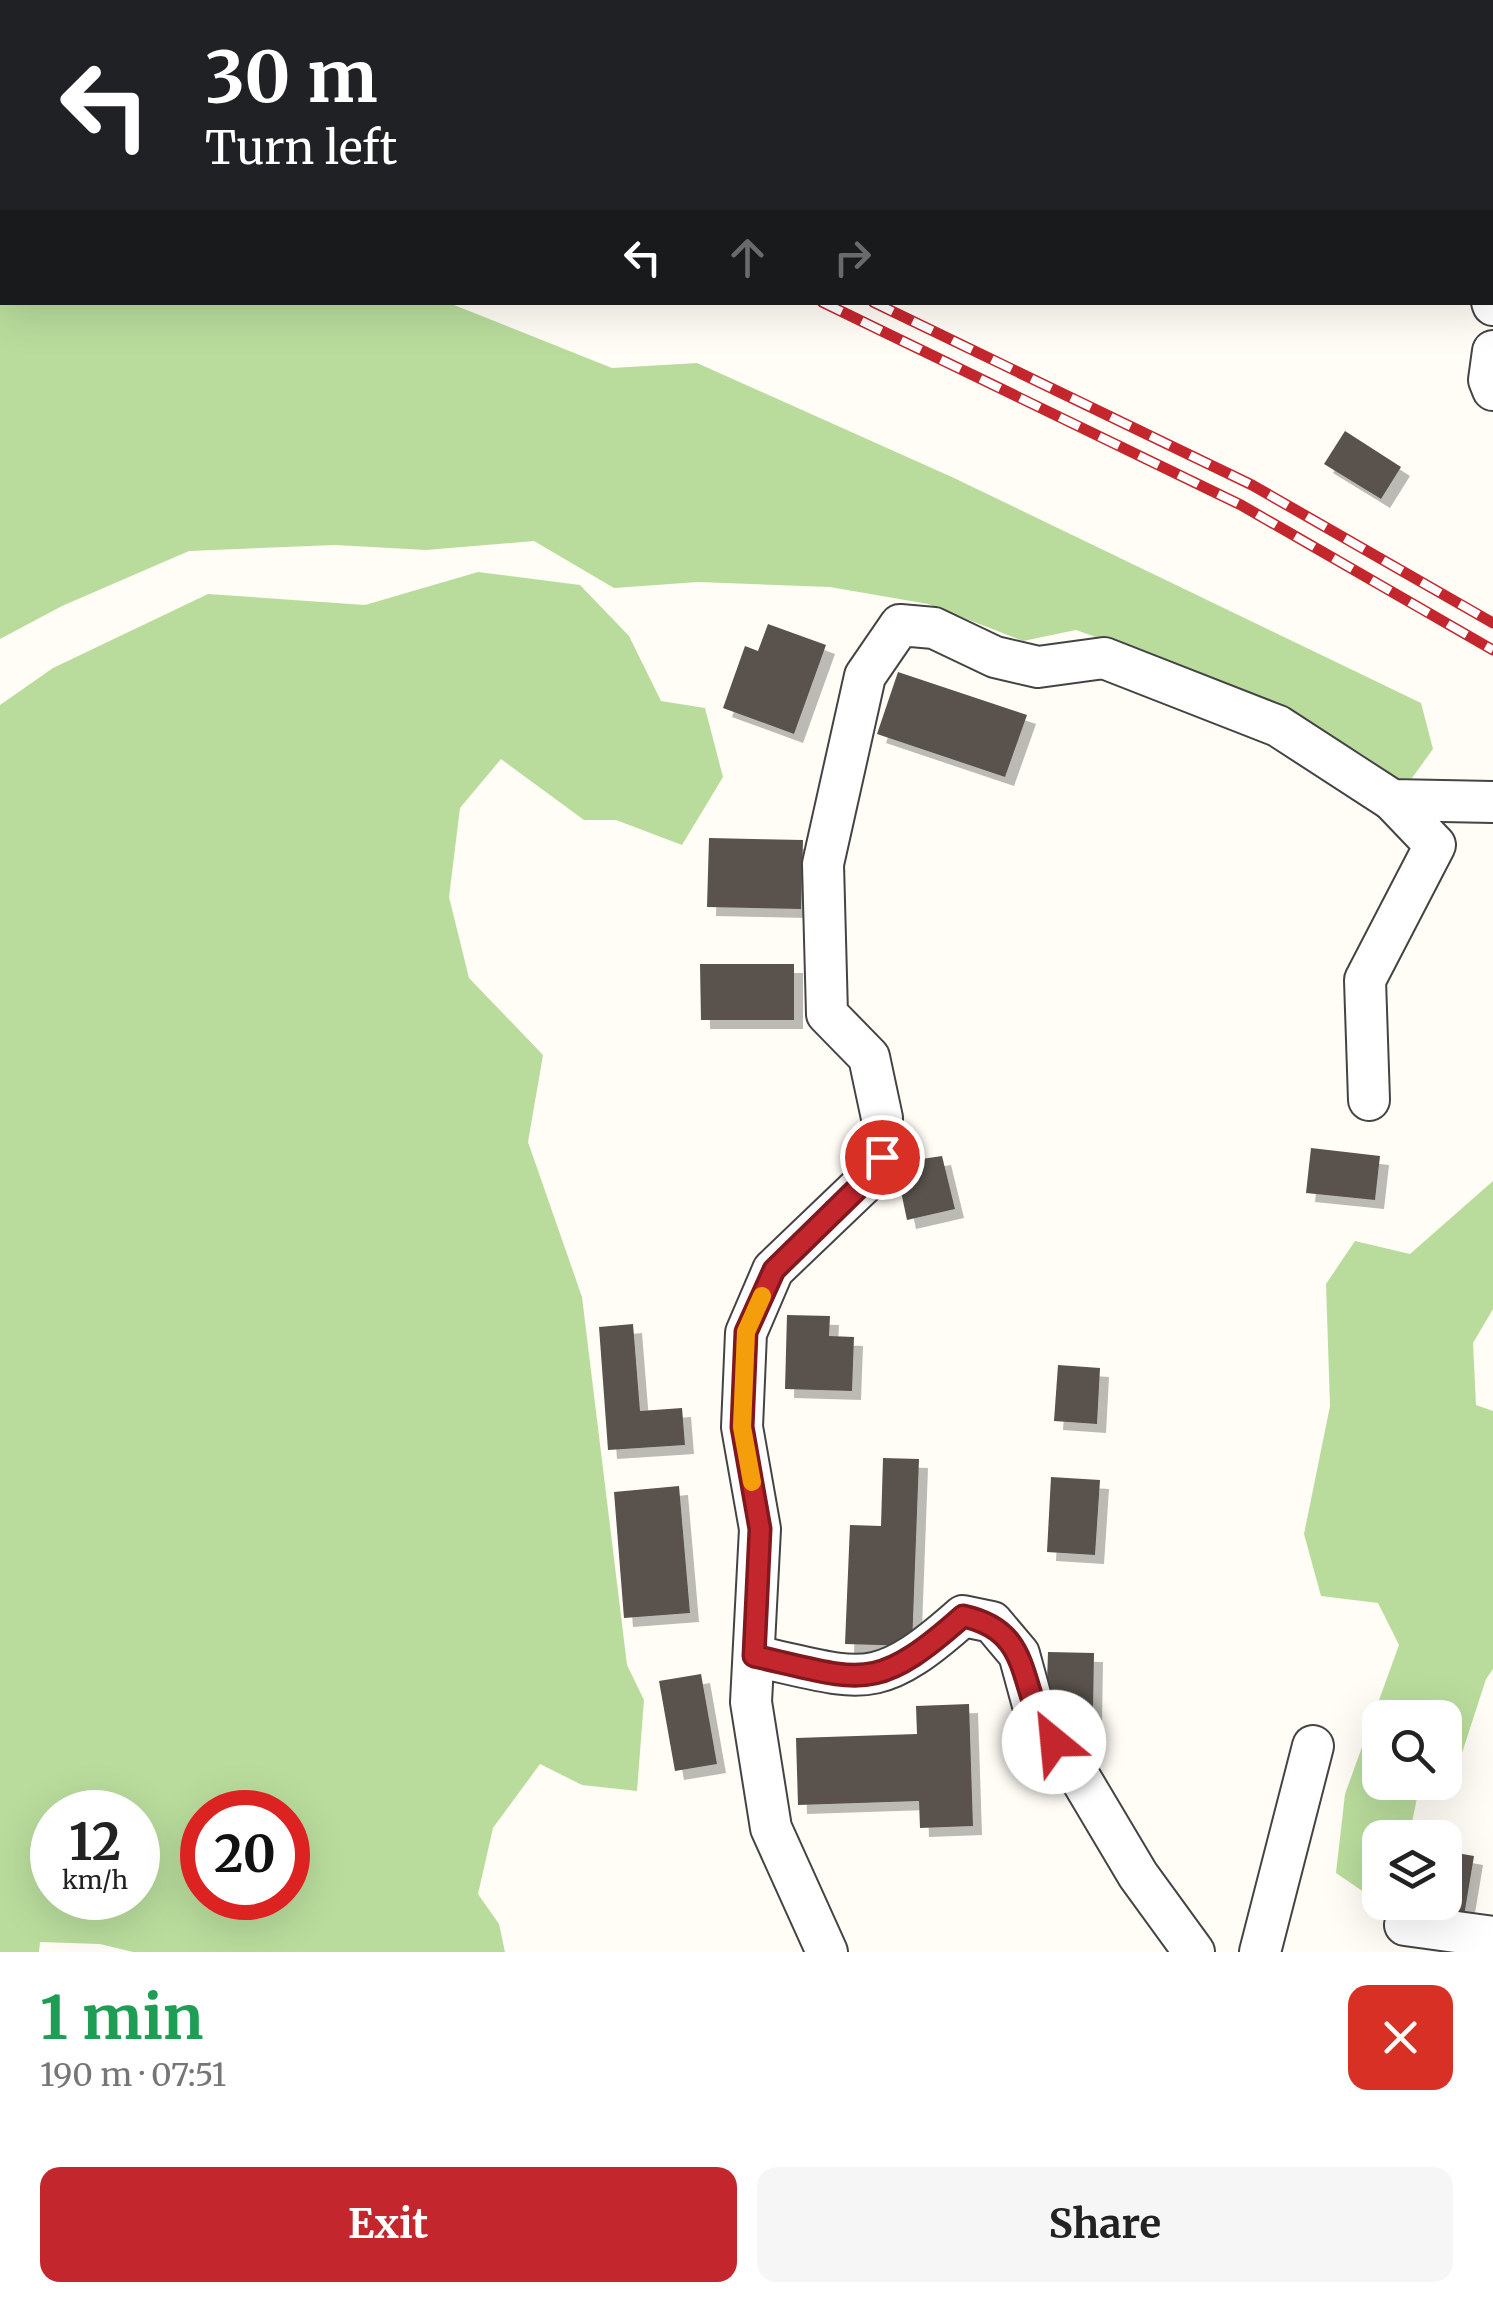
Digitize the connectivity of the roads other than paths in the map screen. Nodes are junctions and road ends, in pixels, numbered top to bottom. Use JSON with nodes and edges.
{"nodes":[{"id":1,"x":1493,"y":350,"type":"edge"},
{"id":2,"x":1493,"y":390,"type":"edge"},
{"id":3,"x":1392,"y":800,"type":"junction"},
{"id":4,"x":1493,"y":802,"type":"edge"},
{"id":5,"x":1369,"y":1100,"type":"dead end"},
{"id":6,"x":754,"y":1656,"type":"junction"},
{"id":7,"x":1313,"y":1746,"type":"dead end"},
{"id":8,"x":1405,"y":1925,"type":"dead end"},
{"id":9,"x":1493,"y":1937,"type":"edge"},
{"id":10,"x":826,"y":1952,"type":"edge"},
{"id":11,"x":1194,"y":1952,"type":"edge"},
{"id":12,"x":1260,"y":1952,"type":"edge"}],
"edges":[{"from":1,"to":2,"type":"street"},
{"from":3,"to":4,"type":"street"},
{"from":3,"to":5,"type":"street"},
{"from":3,"to":6,"type":"street"},
{"from":6,"to":10,"type":"street"},
{"from":6,"to":11,"type":"street"},
{"from":7,"to":12,"type":"street"},
{"from":8,"to":9,"type":"street"}]}
